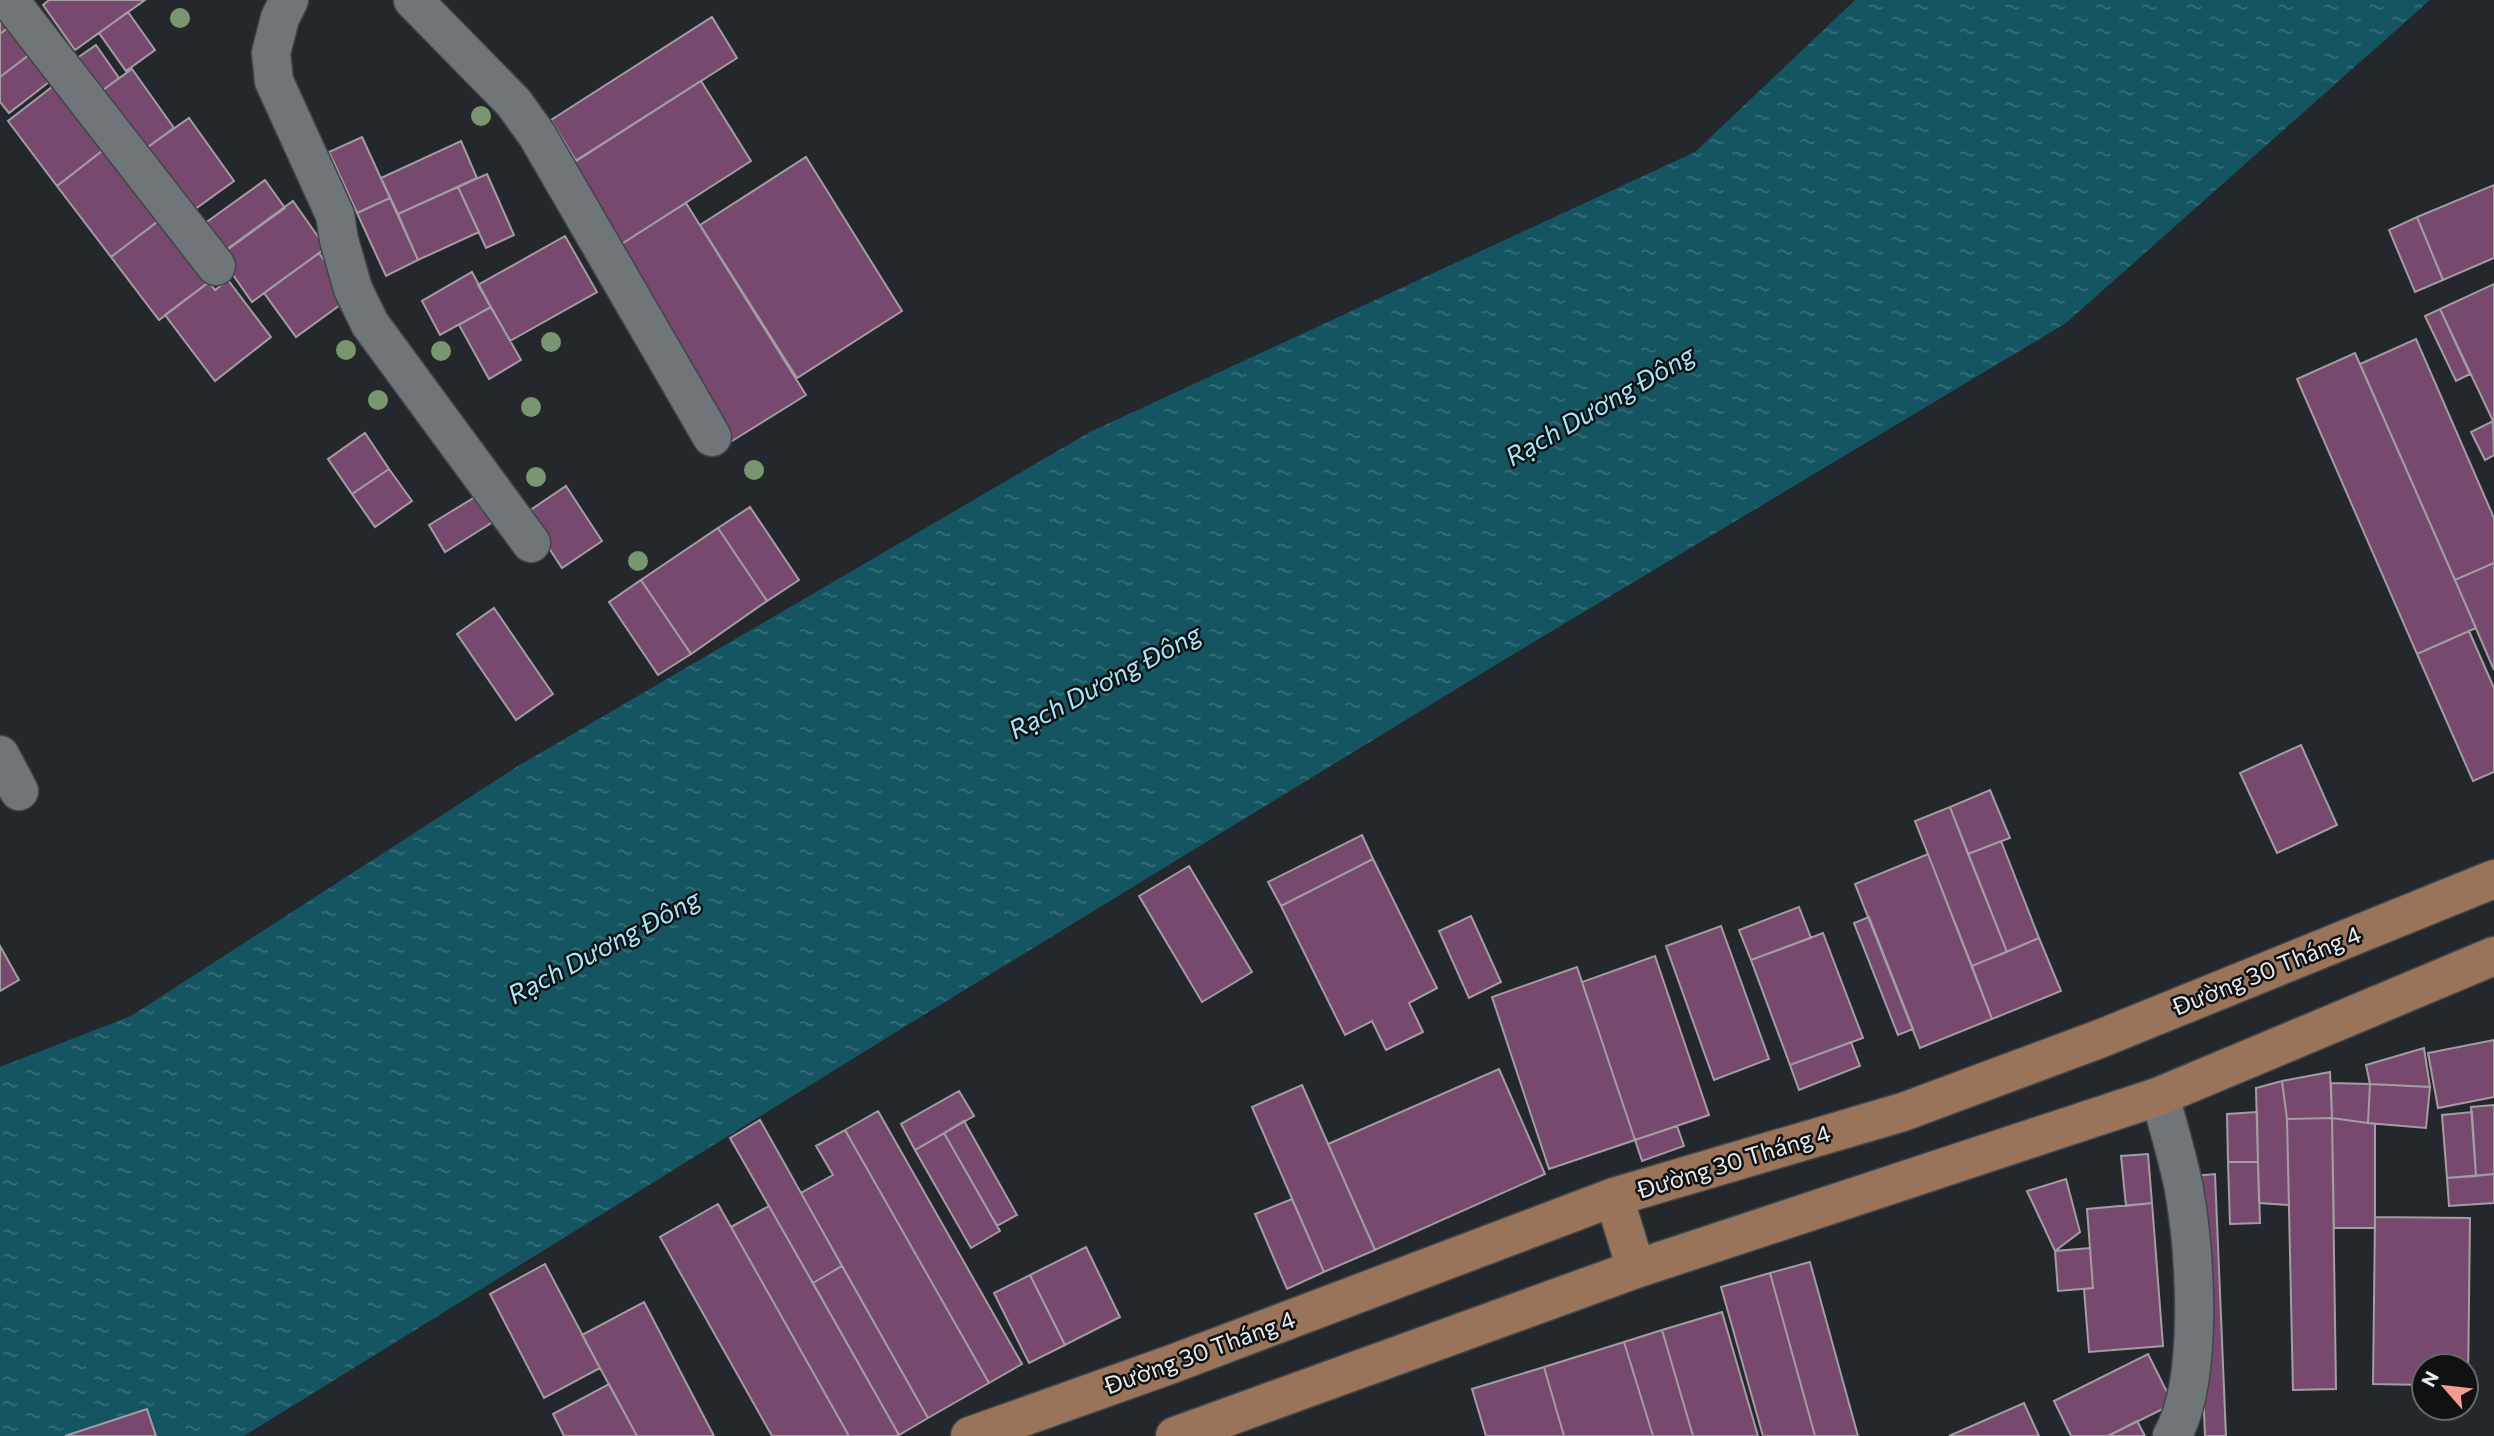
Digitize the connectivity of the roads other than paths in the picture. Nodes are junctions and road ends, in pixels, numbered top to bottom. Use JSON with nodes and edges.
{"nodes":[{"id":1,"x":9,"y":0,"type":"edge"},
{"id":2,"x":289,"y":0,"type":"edge"},
{"id":3,"x":413,"y":0,"type":"edge"},
{"id":4,"x":216,"y":266,"type":"dead end"},
{"id":5,"x":712,"y":437,"type":"dead end"},
{"id":6,"x":531,"y":543,"type":"dead end"},
{"id":7,"x":0,"y":755,"type":"edge"},
{"id":8,"x":19,"y":791,"type":"dead end"},
{"id":9,"x":2494,"y":879,"type":"edge"},
{"id":10,"x":2494,"y":956,"type":"edge"},
{"id":11,"x":2160,"y":1096,"type":"junction"},
{"id":12,"x":1614,"y":1197,"type":"junction"},
{"id":13,"x":1636,"y":1269,"type":"junction"},
{"id":14,"x":970,"y":1436,"type":"edge"},
{"id":15,"x":1175,"y":1436,"type":"edge"},
{"id":16,"x":2172,"y":1436,"type":"edge"}],
"edges":[{"from":1,"to":4,"type":"street"},
{"from":2,"to":6,"type":"street"},
{"from":3,"to":5,"type":"street"},
{"from":7,"to":8,"type":"street"},
{"from":9,"to":12,"type":"main road","name":"Đường 30 Tháng 4"},
{"from":10,"to":11,"type":"main road"},
{"from":11,"to":13,"type":"main road"},
{"from":11,"to":16,"type":"street"},
{"from":12,"to":13,"type":"main road"},
{"from":12,"to":14,"type":"main road","name":"Đường 30 Tháng 4"},
{"from":13,"to":15,"type":"main road"}]}
